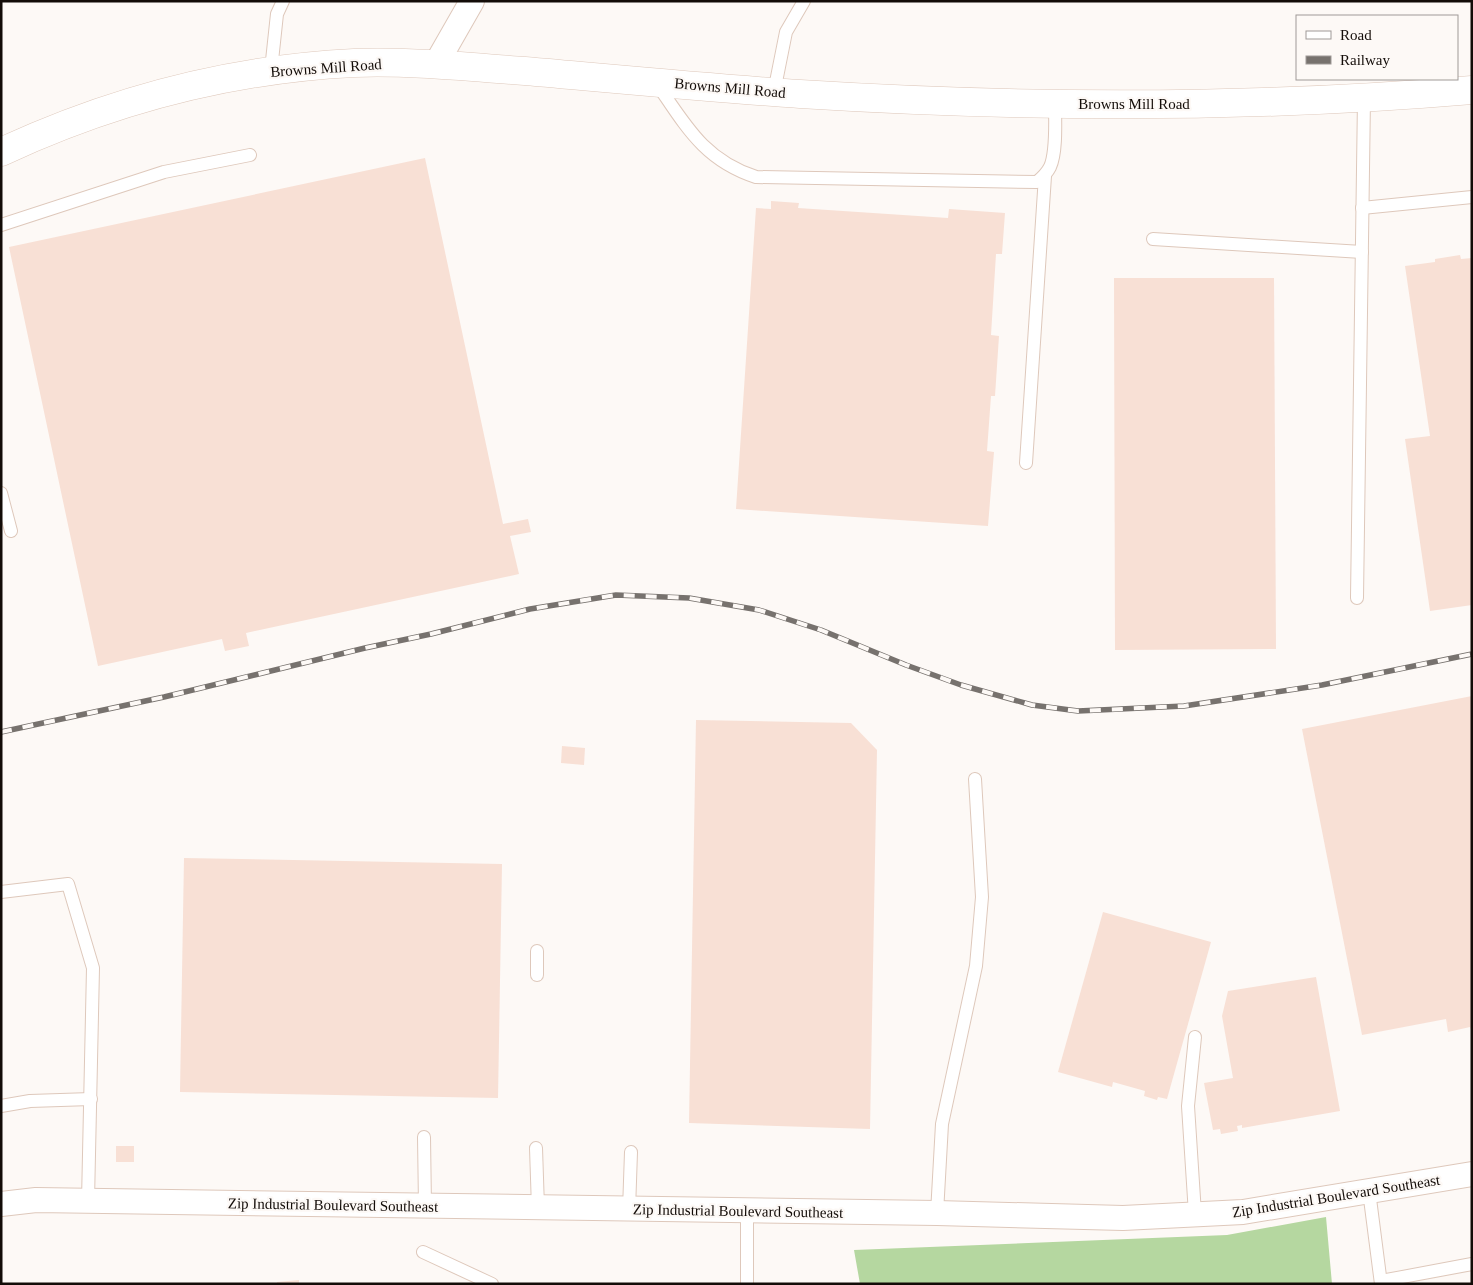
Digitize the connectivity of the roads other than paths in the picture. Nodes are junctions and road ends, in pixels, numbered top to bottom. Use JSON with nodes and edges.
{"nodes":[{"id":1,"x":283,"y":1,"type":"edge"},
{"id":2,"x":472,"y":1,"type":"edge"},
{"id":3,"x":804,"y":1,"type":"edge"},
{"id":4,"x":436,"y":64,"type":"junction"},
{"id":5,"x":271,"y":70,"type":"junction"},
{"id":6,"x":656,"y":82,"type":"junction"},
{"id":7,"x":1472,"y":90,"type":"edge"},
{"id":8,"x":774,"y":92,"type":"junction"},
{"id":9,"x":1364,"y":98,"type":"junction"},
{"id":10,"x":1055,"y":103,"type":"junction"},
{"id":11,"x":1,"y":152,"type":"edge"},
{"id":12,"x":250,"y":155,"type":"dead end"},
{"id":13,"x":1045,"y":176,"type":"junction"},
{"id":14,"x":1472,"y":197,"type":"edge"},
{"id":15,"x":1362,"y":208,"type":"junction"},
{"id":16,"x":1,"y":224,"type":"edge"},
{"id":17,"x":1154,"y":239,"type":"dead end"},
{"id":18,"x":1362,"y":252,"type":"junction"},
{"id":19,"x":1026,"y":464,"type":"dead end"},
{"id":20,"x":1,"y":493,"type":"edge"},
{"id":21,"x":11,"y":532,"type":"dead end"},
{"id":22,"x":1357,"y":598,"type":"dead end"},
{"id":23,"x":975,"y":779,"type":"dead end"},
{"id":24,"x":1,"y":892,"type":"edge"},
{"id":25,"x":537,"y":951,"type":"dead end"},
{"id":26,"x":537,"y":975,"type":"dead end"},
{"id":27,"x":1195,"y":1037,"type":"dead end"},
{"id":28,"x":91,"y":1099,"type":"junction"},
{"id":29,"x":1,"y":1106,"type":"edge"},
{"id":30,"x":424,"y":1138,"type":"dead end"},
{"id":31,"x":536,"y":1148,"type":"dead end"},
{"id":32,"x":631,"y":1152,"type":"dead end"},
{"id":33,"x":1472,"y":1174,"type":"edge"},
{"id":34,"x":1369,"y":1192,"type":"junction"},
{"id":35,"x":88,"y":1201,"type":"junction"},
{"id":36,"x":1,"y":1204,"type":"edge"},
{"id":37,"x":425,"y":1206,"type":"junction"},
{"id":38,"x":538,"y":1208,"type":"junction"},
{"id":39,"x":629,"y":1210,"type":"junction"},
{"id":40,"x":747,"y":1211,"type":"junction"},
{"id":41,"x":937,"y":1213,"type":"junction"},
{"id":42,"x":1194,"y":1214,"type":"junction"},
{"id":43,"x":423,"y":1252,"type":"dead end"},
{"id":44,"x":1472,"y":1264,"type":"edge"},
{"id":45,"x":1381,"y":1283,"type":"edge"},
{"id":46,"x":492,"y":1284,"type":"edge"},
{"id":47,"x":747,"y":1284,"type":"edge"}],
"edges":[{"from":1,"to":5,"type":"lane"},
{"from":2,"to":4,"type":"street"},
{"from":3,"to":8,"type":"lane"},
{"from":4,"to":5,"type":"street","name":"Browns Mill Road"},
{"from":4,"to":6,"type":"street","name":"Browns Mill Road"},
{"from":5,"to":11,"type":"street","name":"Browns Mill Road"},
{"from":6,"to":8,"type":"street","name":"Browns Mill Road"},
{"from":6,"to":13,"type":"lane"},
{"from":7,"to":9,"type":"street","name":"Browns Mill Road"},
{"from":8,"to":10,"type":"street","name":"Browns Mill Road"},
{"from":9,"to":10,"type":"street","name":"Browns Mill Road"},
{"from":9,"to":15,"type":"lane"},
{"from":10,"to":13,"type":"lane"},
{"from":12,"to":16,"type":"lane"},
{"from":13,"to":19,"type":"lane"},
{"from":14,"to":15,"type":"lane"},
{"from":15,"to":18,"type":"lane"},
{"from":17,"to":18,"type":"lane"},
{"from":18,"to":22,"type":"lane"},
{"from":20,"to":21,"type":"lane"},
{"from":23,"to":41,"type":"lane"},
{"from":24,"to":28,"type":"lane"},
{"from":25,"to":26,"type":"lane"},
{"from":27,"to":42,"type":"lane"},
{"from":28,"to":29,"type":"lane"},
{"from":28,"to":35,"type":"lane"},
{"from":30,"to":37,"type":"lane"},
{"from":31,"to":38,"type":"lane"},
{"from":32,"to":39,"type":"lane"},
{"from":33,"to":34,"type":"street","name":"Zip Industrial Boulevard Southeast"},
{"from":34,"to":42,"type":"street","name":"Zip Industrial Boulevard Southeast"},
{"from":34,"to":45,"type":"lane"},
{"from":35,"to":36,"type":"street","name":"Zip Industrial Boulevard Southeast"},
{"from":35,"to":37,"type":"street","name":"Zip Industrial Boulevard Southeast"},
{"from":37,"to":38,"type":"street","name":"Zip Industrial Boulevard Southeast"},
{"from":38,"to":39,"type":"street","name":"Zip Industrial Boulevard Southeast"},
{"from":39,"to":40,"type":"street","name":"Zip Industrial Boulevard Southeast"},
{"from":40,"to":41,"type":"street","name":"Zip Industrial Boulevard Southeast"},
{"from":40,"to":47,"type":"lane"},
{"from":41,"to":42,"type":"street","name":"Zip Industrial Boulevard Southeast"},
{"from":43,"to":46,"type":"lane"},
{"from":44,"to":45,"type":"lane"}]}
